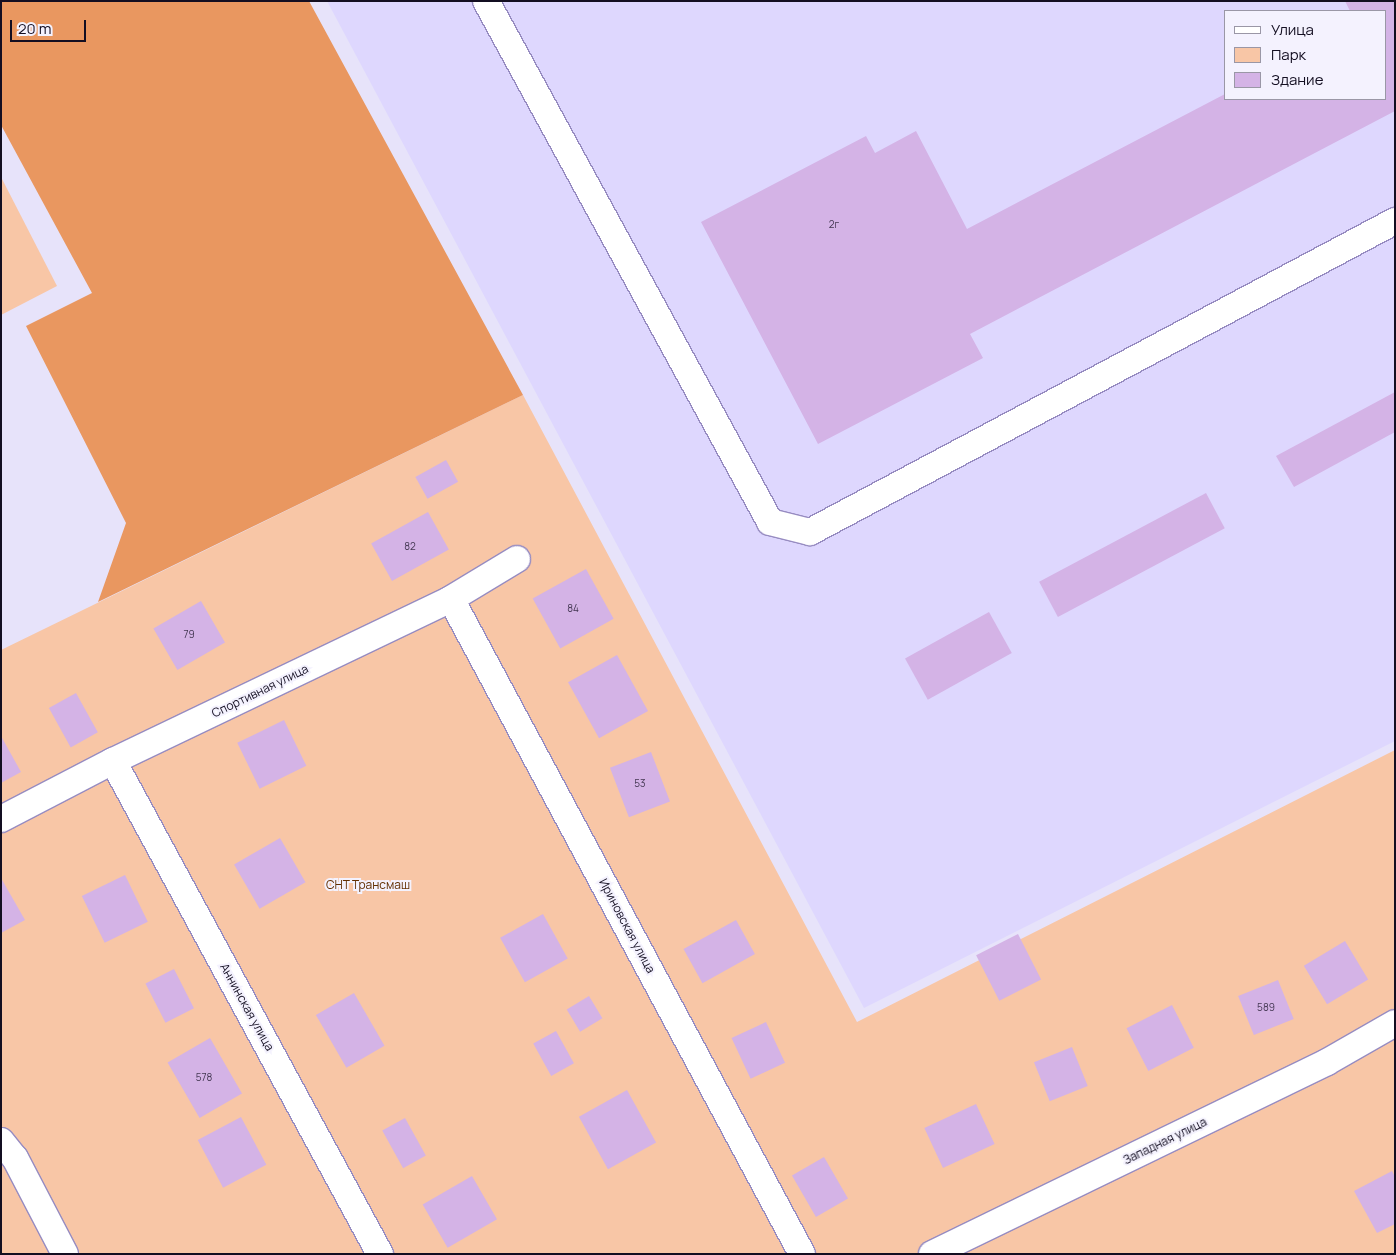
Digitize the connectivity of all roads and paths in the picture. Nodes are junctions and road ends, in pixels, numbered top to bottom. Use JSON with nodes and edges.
{"nodes":[{"id":1,"x":486,"y":1,"type":"edge"},
{"id":2,"x":1395,"y":221,"type":"edge"},
{"id":3,"x":517,"y":559,"type":"dead end"},
{"id":4,"x":451,"y":599,"type":"junction"},
{"id":5,"x":113,"y":762,"type":"junction"},
{"id":6,"x":1,"y":819,"type":"edge"},
{"id":7,"x":1395,"y":1023,"type":"edge"},
{"id":8,"x":1,"y":1141,"type":"edge"},
{"id":9,"x":65,"y":1254,"type":"edge"},
{"id":10,"x":380,"y":1254,"type":"edge"},
{"id":11,"x":802,"y":1254,"type":"edge"},
{"id":12,"x":932,"y":1254,"type":"edge"}],
"edges":[{"from":1,"to":2,"type":"street"},
{"from":3,"to":4,"type":"street","name":"Спортивная улица"},
{"from":4,"to":5,"type":"street","name":"Спортивная улица"},
{"from":4,"to":11,"type":"street","name":"Ириновская улица"},
{"from":5,"to":6,"type":"street","name":"Спортивная улица"},
{"from":5,"to":10,"type":"street","name":"Аннинская улица"},
{"from":7,"to":12,"type":"street","name":"Западная улица"},
{"from":8,"to":9,"type":"street"}]}
